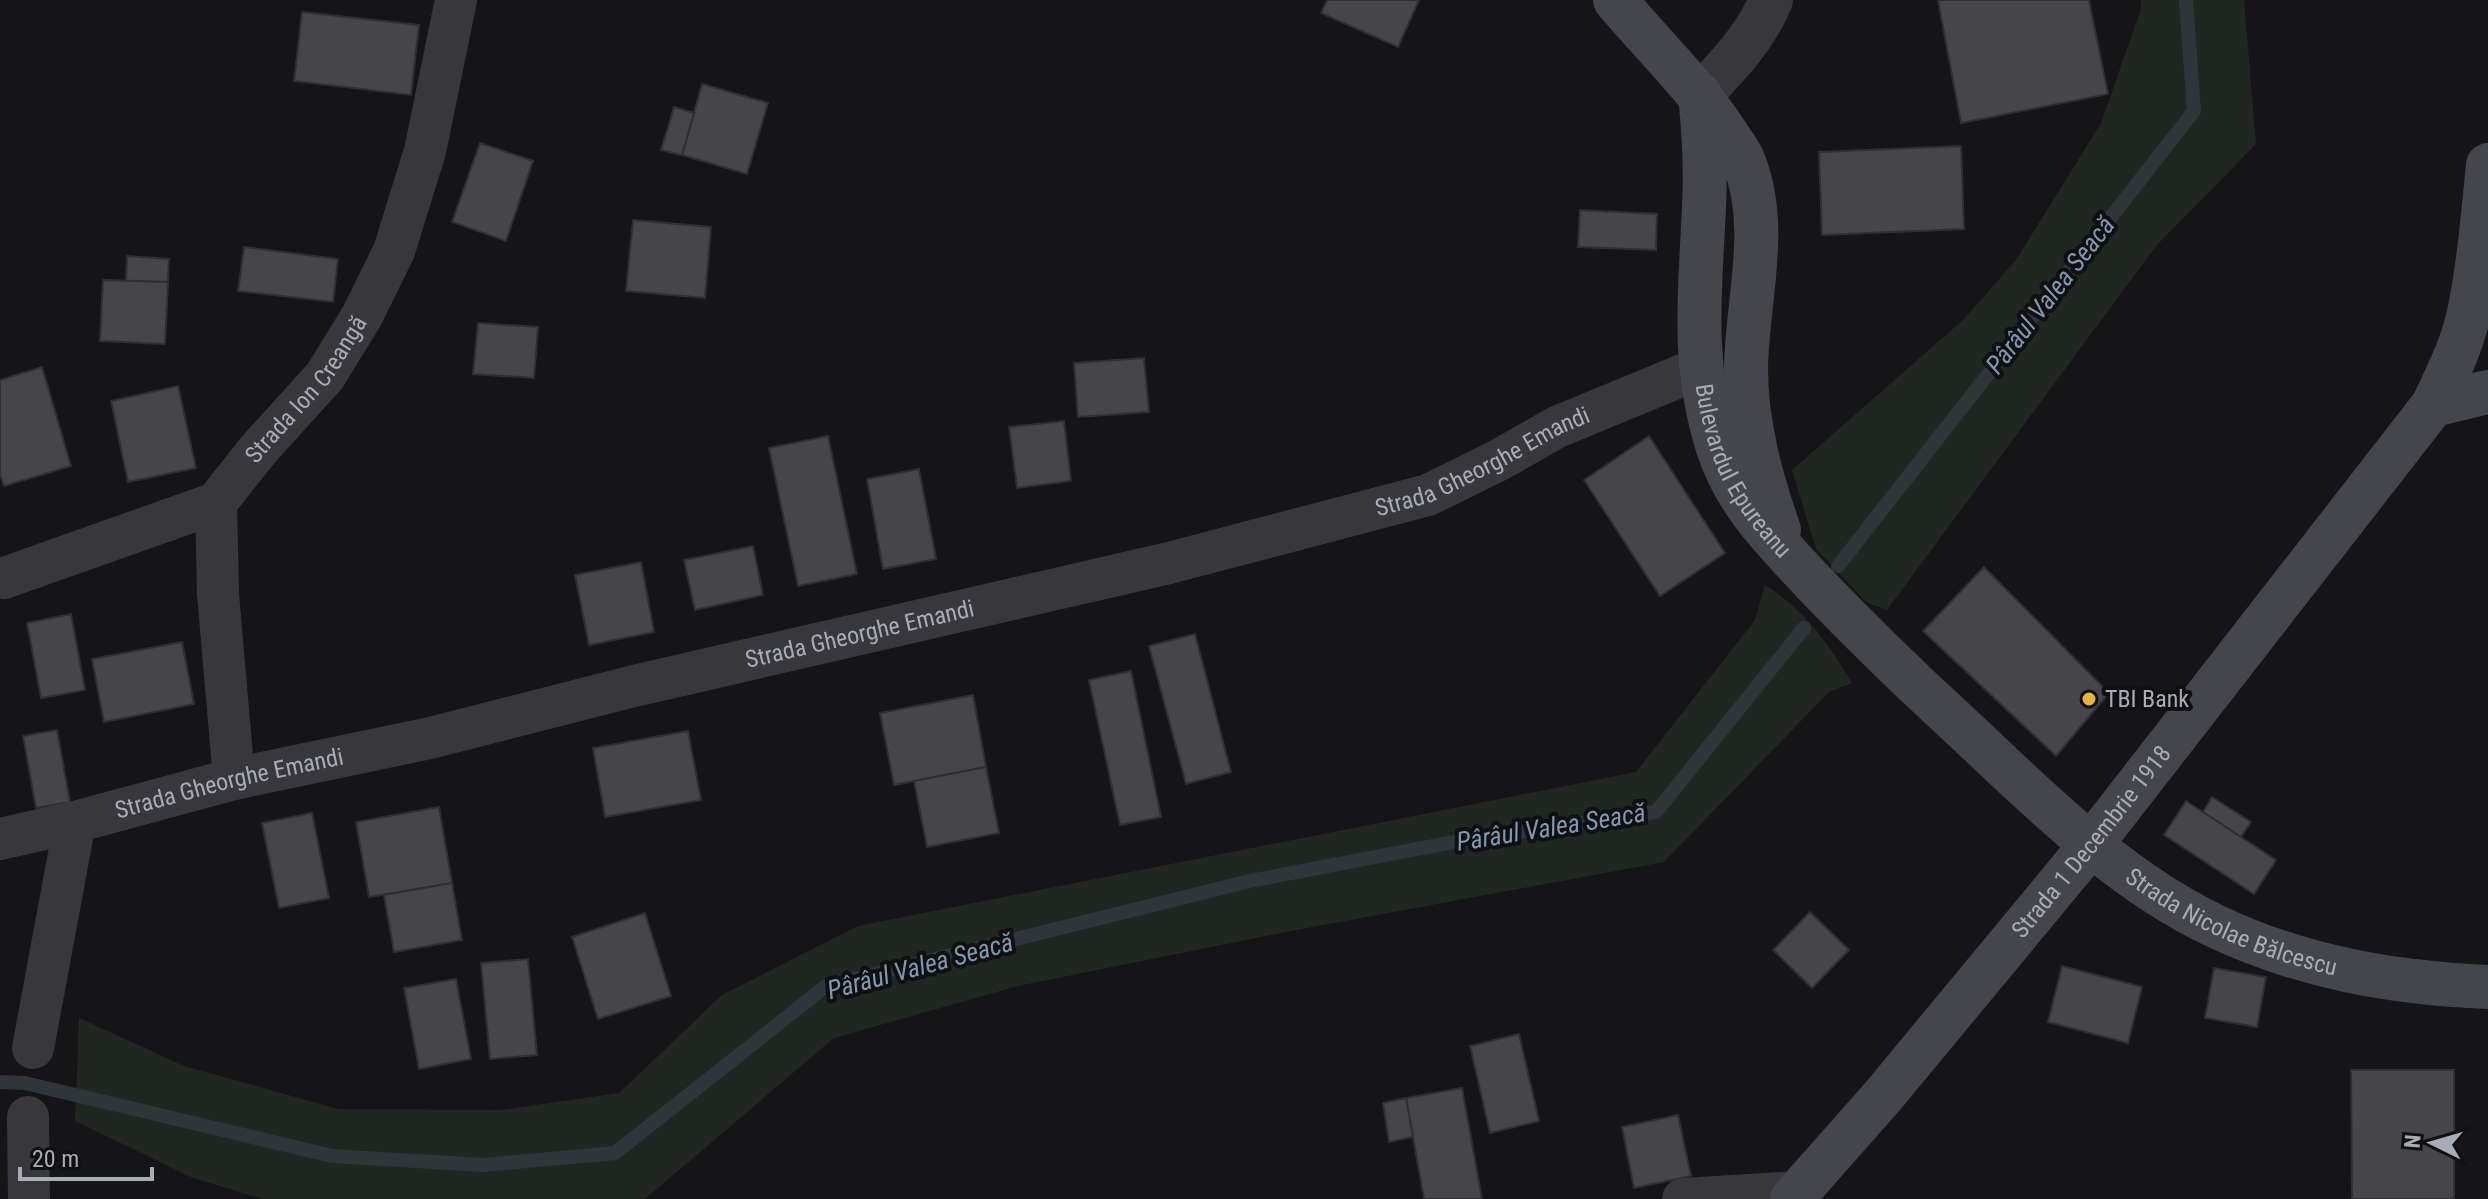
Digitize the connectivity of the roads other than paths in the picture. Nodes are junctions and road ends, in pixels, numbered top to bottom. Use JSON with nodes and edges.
{"nodes":[{"id":1,"x":456,"y":0,"type":"edge"},
{"id":2,"x":1615,"y":0,"type":"edge"},
{"id":3,"x":1771,"y":0,"type":"edge"},
{"id":4,"x":1700,"y":95,"type":"junction"},
{"id":5,"x":2488,"y":165,"type":"edge"},
{"id":6,"x":1700,"y":368,"type":"junction"},
{"id":7,"x":2488,"y":392,"type":"edge"},
{"id":8,"x":2433,"y":405,"type":"junction"},
{"id":9,"x":216,"y":503,"type":"junction"},
{"id":10,"x":1788,"y":555,"type":"junction"},
{"id":11,"x":4,"y":578,"type":"dead end"},
{"id":12,"x":234,"y":779,"type":"junction"},
{"id":13,"x":75,"y":822,"type":"junction"},
{"id":14,"x":0,"y":839,"type":"edge"},
{"id":15,"x":2090,"y":846,"type":"junction"},
{"id":16,"x":2488,"y":987,"type":"edge"},
{"id":17,"x":33,"y":1048,"type":"dead end"},
{"id":18,"x":28,"y":1117,"type":"dead end"},
{"id":19,"x":1795,"y":1196,"type":"edge"},
{"id":20,"x":29,"y":1199,"type":"edge"},
{"id":21,"x":1683,"y":1199,"type":"edge"}],
"edges":[{"from":1,"to":9,"type":"street","name":"Strada Ion Creangă"},
{"from":2,"to":4,"type":"main road","name":"Bulevardul Epureanu"},
{"from":3,"to":4,"type":"street"},
{"from":4,"to":6,"type":"main road","name":"Bulevardul Epureanu"},
{"from":4,"to":10,"type":"main road","name":"Bulevardul Epureanu"},
{"from":5,"to":8,"type":"main road","name":"Strada 1 Decembrie 1918"},
{"from":6,"to":10,"type":"main road","name":"Bulevardul Epureanu"},
{"from":6,"to":12,"type":"street","name":"Strada Gheorghe Emandi"},
{"from":7,"to":8,"type":"main road"},
{"from":8,"to":15,"type":"main road","name":"Strada 1 Decembrie 1918"},
{"from":9,"to":11,"type":"street"},
{"from":9,"to":12,"type":"street"},
{"from":10,"to":15,"type":"main road","name":"Strada Nicolae Bălcescu"},
{"from":12,"to":13,"type":"street","name":"Strada Gheorghe Emandi"},
{"from":13,"to":14,"type":"street","name":"Strada Gheorghe Emandi"},
{"from":13,"to":17,"type":"street"},
{"from":15,"to":16,"type":"main road","name":"Strada Nicolae Bălcescu"},
{"from":15,"to":19,"type":"main road","name":"Strada 1 Decembrie 1918"},
{"from":18,"to":20,"type":"street"},
{"from":19,"to":21,"type":"street"}]}
